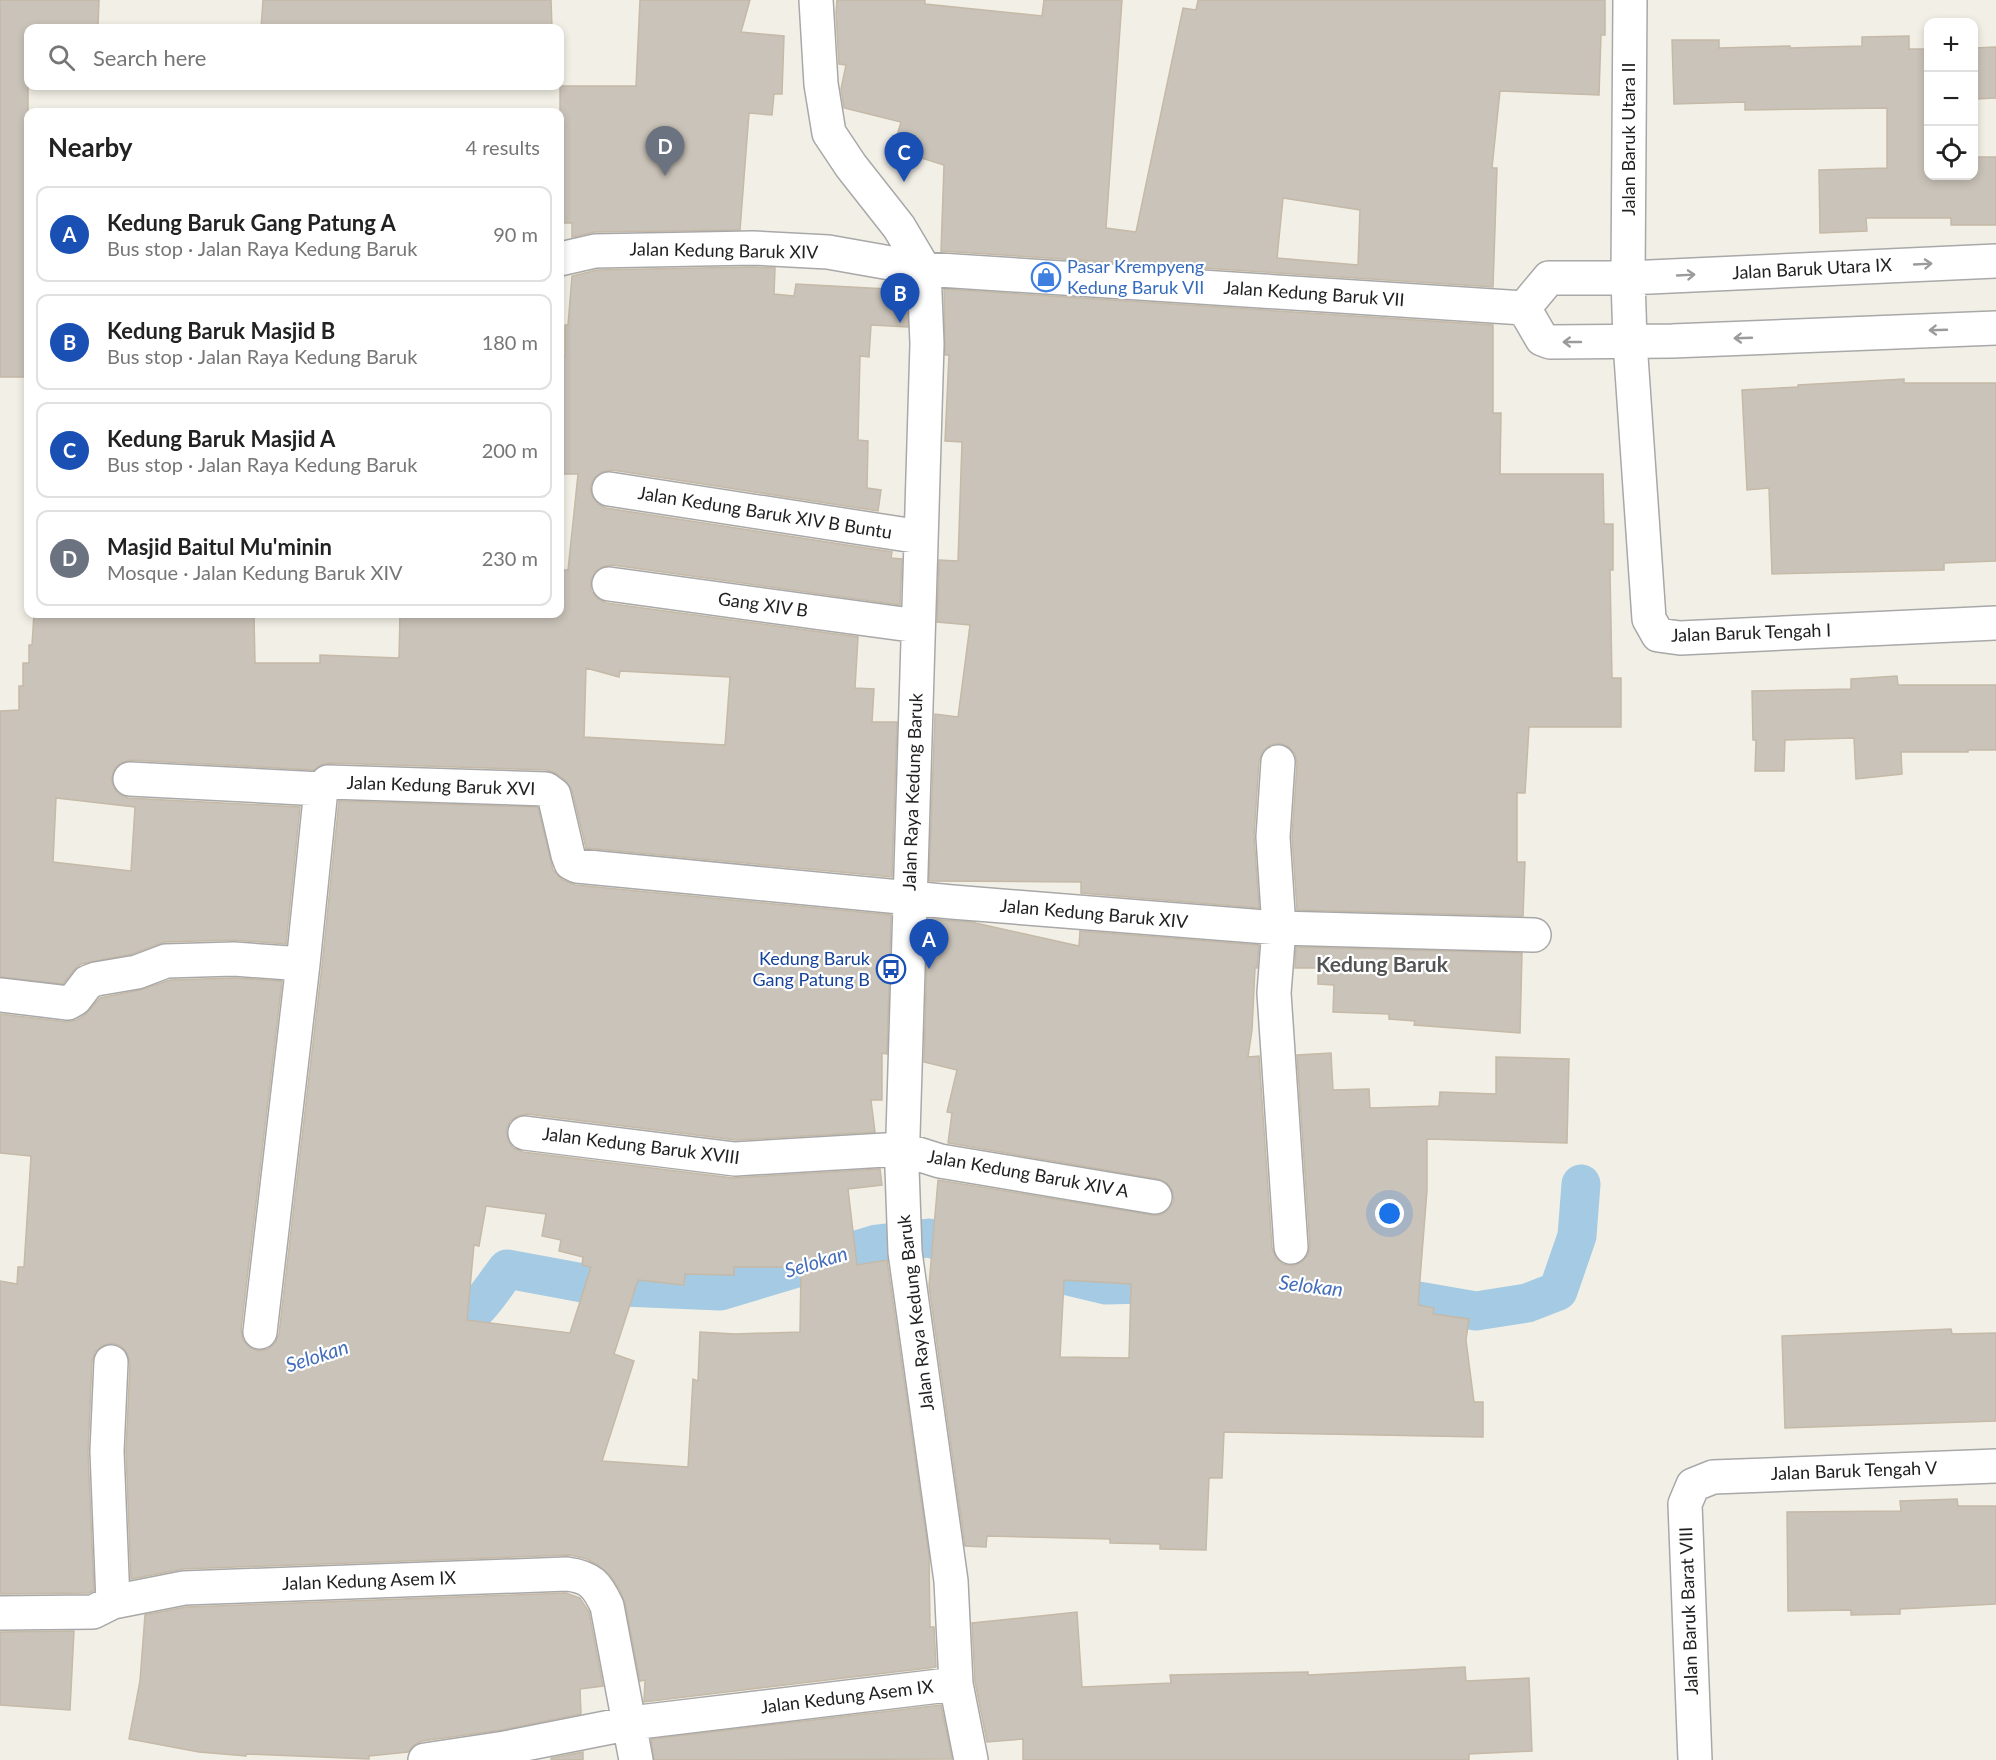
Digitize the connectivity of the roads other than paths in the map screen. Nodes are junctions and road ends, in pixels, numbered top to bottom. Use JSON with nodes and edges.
{"nodes":[{"id":1,"x":816,"y":0,"type":"edge"},
{"id":2,"x":1630,"y":0,"type":"edge"},
{"id":3,"x":564,"y":258,"type":"edge"},
{"id":4,"x":1996,"y":261,"type":"edge"},
{"id":5,"x":924,"y":269,"type":"junction"},
{"id":6,"x":1628,"y":278,"type":"junction"},
{"id":7,"x":1524,"y":308,"type":"junction"},
{"id":8,"x":1996,"y":328,"type":"edge"},
{"id":9,"x":1630,"y":342,"type":"junction"},
{"id":10,"x":609,"y":489,"type":"dead end"},
{"id":11,"x":921,"y":537,"type":"junction"},
{"id":12,"x":609,"y":584,"type":"dead end"},
{"id":13,"x":1996,"y":623,"type":"edge"},
{"id":14,"x":918,"y":626,"type":"junction"},
{"id":15,"x":1278,"y":762,"type":"dead end"},
{"id":16,"x":130,"y":779,"type":"dead end"},
{"id":17,"x":321,"y":789,"type":"junction"},
{"id":18,"x":910,"y":898,"type":"junction"},
{"id":19,"x":1279,"y":928,"type":"junction"},
{"id":20,"x":1534,"y":935,"type":"dead end"},
{"id":21,"x":303,"y":964,"type":"junction"},
{"id":22,"x":0,"y":995,"type":"edge"},
{"id":23,"x":525,"y":1133,"type":"dead end"},
{"id":24,"x":902,"y":1149,"type":"junction"},
{"id":25,"x":1155,"y":1197,"type":"dead end"},
{"id":26,"x":1291,"y":1247,"type":"dead end"},
{"id":27,"x":260,"y":1332,"type":"dead end"},
{"id":28,"x":111,"y":1362,"type":"dead end"},
{"id":29,"x":1996,"y":1466,"type":"edge"},
{"id":30,"x":1713,"y":1477,"type":"joint"},
{"id":31,"x":113,"y":1602,"type":"junction"},
{"id":32,"x":0,"y":1613,"type":"edge"},
{"id":33,"x":956,"y":1684,"type":"junction"},
{"id":34,"x":631,"y":1723,"type":"junction"},
{"id":35,"x":425,"y":1760,"type":"edge"},
{"id":36,"x":636,"y":1760,"type":"edge"},
{"id":37,"x":970,"y":1760,"type":"edge"},
{"id":38,"x":1695,"y":1760,"type":"edge"}],
"edges":[{"from":1,"to":5,"type":"street","name":"Jalan Raya Kedung Baruk"},
{"from":2,"to":6,"type":"street","name":"Jalan Baruk Utara II"},
{"from":3,"to":5,"type":"street","name":"Jalan Kedung Baruk XIV"},
{"from":6,"to":4,"type":"street","name":"Jalan Baruk Utara IX","one_way":true},
{"from":5,"to":7,"type":"street","name":"Jalan Kedung Baruk VII"},
{"from":5,"to":11,"type":"street","name":"Jalan Raya Kedung Baruk"},
{"from":6,"to":7,"type":"street"},
{"from":6,"to":9,"type":"street","name":"Jalan Baruk Utara II"},
{"from":9,"to":7,"type":"street","one_way":true},
{"from":8,"to":9,"type":"street","one_way":true},
{"from":9,"to":13,"type":"street","name":"Jalan Baruk Tengah I"},
{"from":10,"to":11,"type":"street","name":"Jalan Kedung Baruk XIV B Buntu"},
{"from":11,"to":14,"type":"street","name":"Jalan Raya Kedung Baruk"},
{"from":12,"to":14,"type":"street","name":"Gang XIV B"},
{"from":14,"to":18,"type":"street","name":"Jalan Raya Kedung Baruk"},
{"from":15,"to":19,"type":"street"},
{"from":16,"to":17,"type":"street"},
{"from":17,"to":18,"type":"street","name":"Jalan Kedung Baruk XVI"},
{"from":17,"to":21,"type":"street","name":"Jalan Kedung Baruk XVI"},
{"from":18,"to":19,"type":"street","name":"Jalan Kedung Baruk XIV"},
{"from":18,"to":24,"type":"street","name":"Jalan Raya Kedung Baruk"},
{"from":19,"to":20,"type":"street","name":"Jalan Kedung Baruk XIV"},
{"from":19,"to":26,"type":"street"},
{"from":21,"to":22,"type":"street"},
{"from":21,"to":27,"type":"street","name":"Jalan Kedung Baruk XVI"},
{"from":23,"to":24,"type":"street","name":"Jalan Kedung Baruk XVIII"},
{"from":24,"to":25,"type":"street","name":"Jalan Kedung Baruk XIV A"},
{"from":24,"to":33,"type":"street","name":"Jalan Raya Kedung Baruk"},
{"from":28,"to":31,"type":"street"},
{"from":29,"to":30,"type":"street","name":"Jalan Baruk Tengah V"},
{"from":30,"to":38,"type":"street","name":"Jalan Baruk Barat VIII"},
{"from":31,"to":32,"type":"street","name":"Jalan Kedung Asem IX"},
{"from":31,"to":34,"type":"street","name":"Jalan Kedung Asem IX"},
{"from":33,"to":34,"type":"street","name":"Jalan Kedung Asem IX"},
{"from":33,"to":37,"type":"street","name":"Jalan Raya Kedung Baruk"},
{"from":34,"to":35,"type":"street","name":"Jalan Kedung Asem IX"},
{"from":34,"to":36,"type":"street"}]}
